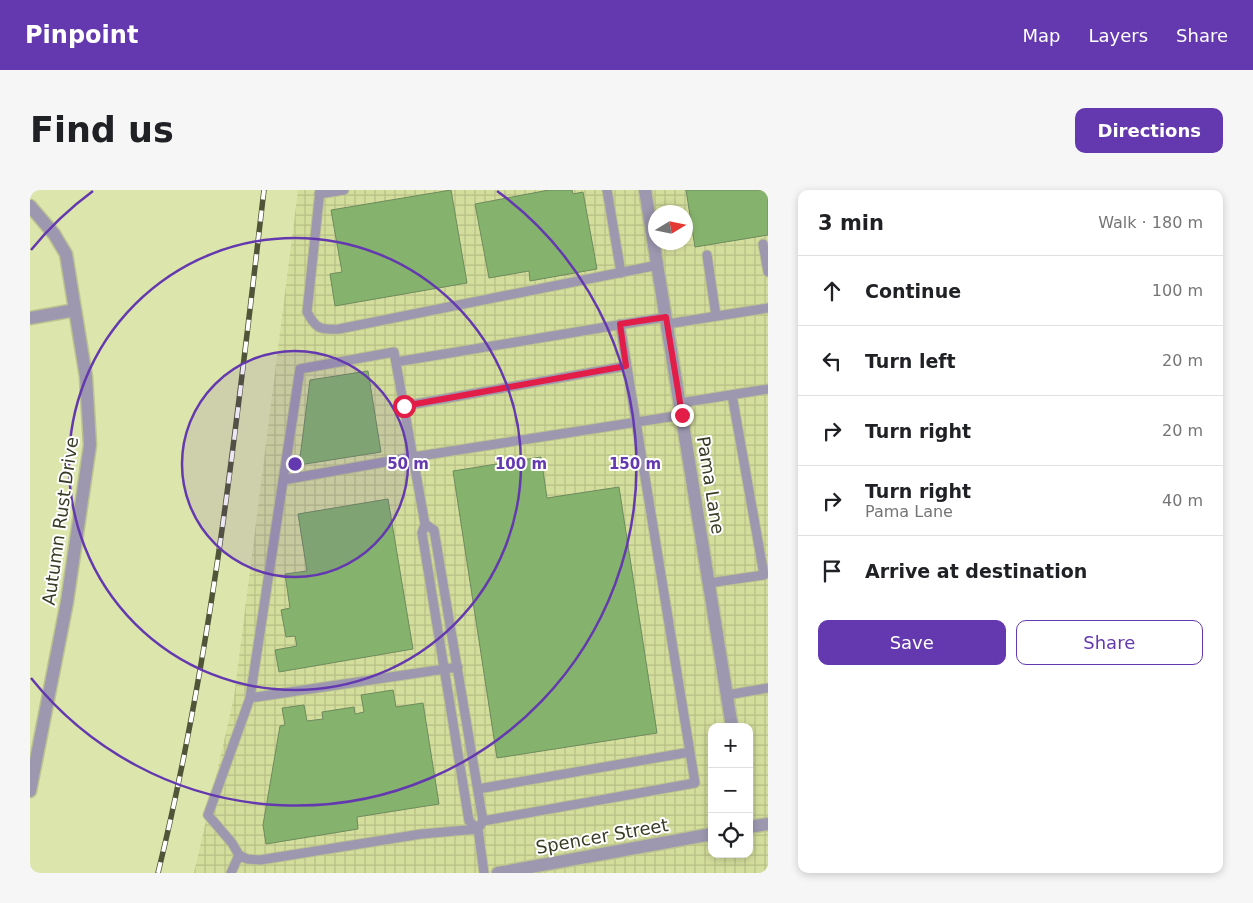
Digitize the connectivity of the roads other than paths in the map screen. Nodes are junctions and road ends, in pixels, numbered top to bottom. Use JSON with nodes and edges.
{"nodes":[{"id":1,"x":344,"y":190,"type":"edge"},
{"id":2,"x":606,"y":190,"type":"edge"},
{"id":3,"x":646,"y":190,"type":"edge"},
{"id":4,"x":319,"y":192,"type":"edge"},
{"id":5,"x":30,"y":206,"type":"edge"},
{"id":6,"x":763,"y":244,"type":"dead end"},
{"id":7,"x":707,"y":255,"type":"dead end"},
{"id":8,"x":658,"y":266,"type":"junction"},
{"id":9,"x":768,"y":272,"type":"edge"},
{"id":10,"x":621,"y":273,"type":"junction"},
{"id":11,"x":768,"y":308,"type":"edge"},
{"id":12,"x":75,"y":310,"type":"junction"},
{"id":13,"x":716,"y":316,"type":"junction"},
{"id":14,"x":30,"y":318,"type":"edge"},
{"id":15,"x":667,"y":321,"type":"junction"},
{"id":16,"x":620,"y":324,"type":"junction"},
{"id":17,"x":396,"y":362,"type":"junction"},
{"id":18,"x":626,"y":366,"type":"junction"},
{"id":19,"x":768,"y":389,"type":"edge"},
{"id":20,"x":732,"y":395,"type":"junction"},
{"id":21,"x":404,"y":406,"type":"junction"},
{"id":22,"x":681,"y":409,"type":"junction"},
{"id":23,"x":636,"y":422,"type":"junction"},
{"id":24,"x":413,"y":457,"type":"junction"},
{"id":25,"x":283,"y":480,"type":"junction"},
{"id":26,"x":425,"y":524,"type":"junction"},
{"id":27,"x":709,"y":584,"type":"junction"},
{"id":28,"x":458,"y":667,"type":"junction"},
{"id":29,"x":444,"y":670,"type":"junction"},
{"id":30,"x":768,"y":688,"type":"edge"},
{"id":31,"x":727,"y":695,"type":"junction"},
{"id":32,"x":250,"y":698,"type":"junction"},
{"id":33,"x":731,"y":723,"type":"edge"},
{"id":34,"x":690,"y":752,"type":"junction"},
{"id":35,"x":478,"y":789,"type":"junction"},
{"id":36,"x":30,"y":791,"type":"edge"},
{"id":37,"x":483,"y":821,"type":"junction"},
{"id":38,"x":768,"y":824,"type":"edge"},
{"id":39,"x":753,"y":827,"type":"edge"},
{"id":40,"x":478,"y":829,"type":"junction"},
{"id":41,"x":708,"y":835,"type":"edge"},
{"id":42,"x":239,"y":855,"type":"junction"},
{"id":43,"x":558,"y":868,"type":"edge"},
{"id":44,"x":231,"y":873,"type":"edge"},
{"id":45,"x":484,"y":873,"type":"edge"},
{"id":46,"x":501,"y":873,"type":"edge"}],
"edges":[{"from":1,"to":4,"type":"lane"},
{"from":2,"to":10,"type":"lane"},
{"from":3,"to":8,"type":"street","name":"Pama Lane"},
{"from":4,"to":10,"type":"lane"},
{"from":5,"to":12,"type":"street","name":"Autumn Rust Drive"},
{"from":6,"to":9,"type":"lane"},
{"from":7,"to":13,"type":"lane"},
{"from":8,"to":10,"type":"lane"},
{"from":8,"to":15,"type":"street","name":"Pama Lane"},
{"from":11,"to":13,"type":"lane"},
{"from":12,"to":14,"type":"street"},
{"from":12,"to":36,"type":"street","name":"Autumn Rust Drive"},
{"from":13,"to":15,"type":"lane"},
{"from":15,"to":16,"type":"lane"},
{"from":15,"to":22,"type":"street","name":"Pama Lane"},
{"from":16,"to":17,"type":"lane"},
{"from":16,"to":18,"type":"lane"},
{"from":17,"to":21,"type":"lane"},
{"from":17,"to":25,"type":"lane"},
{"from":18,"to":21,"type":"lane"},
{"from":18,"to":23,"type":"lane"},
{"from":19,"to":20,"type":"lane"},
{"from":20,"to":22,"type":"lane"},
{"from":20,"to":27,"type":"lane"},
{"from":21,"to":24,"type":"lane"},
{"from":22,"to":23,"type":"lane"},
{"from":22,"to":27,"type":"street","name":"Pama Lane"},
{"from":23,"to":24,"type":"lane"},
{"from":23,"to":34,"type":"lane"},
{"from":24,"to":25,"type":"lane"},
{"from":24,"to":26,"type":"lane"},
{"from":25,"to":32,"type":"lane"},
{"from":26,"to":28,"type":"lane"},
{"from":26,"to":29,"type":"lane"},
{"from":27,"to":31,"type":"street","name":"Pama Lane"},
{"from":28,"to":29,"type":"lane"},
{"from":28,"to":35,"type":"lane"},
{"from":29,"to":32,"type":"lane"},
{"from":29,"to":40,"type":"lane"},
{"from":30,"to":31,"type":"lane"},
{"from":31,"to":33,"type":"street","name":"Pama Lane"},
{"from":32,"to":42,"type":"lane"},
{"from":34,"to":35,"type":"lane"},
{"from":34,"to":37,"type":"lane"},
{"from":35,"to":37,"type":"lane"},
{"from":37,"to":40,"type":"lane"},
{"from":38,"to":39,"type":"street"},
{"from":40,"to":42,"type":"lane"},
{"from":40,"to":45,"type":"lane"},
{"from":41,"to":43,"type":"street","name":"Spencer Street"},
{"from":42,"to":44,"type":"lane"},
{"from":43,"to":46,"type":"street","name":"Spencer Street"}]}
